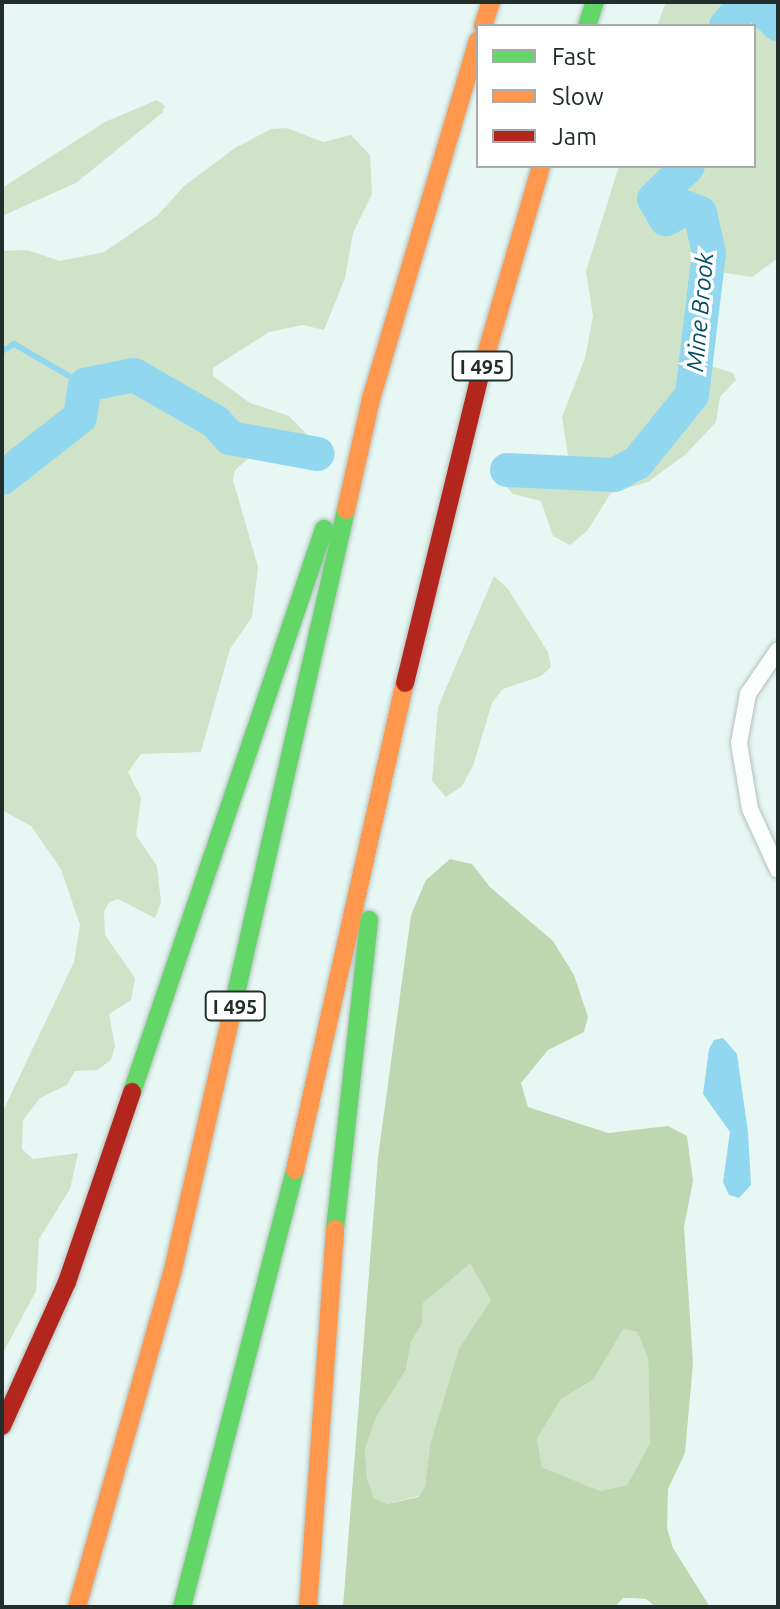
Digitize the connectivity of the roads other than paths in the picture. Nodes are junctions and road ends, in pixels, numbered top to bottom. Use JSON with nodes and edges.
{"nodes":[{"id":1,"x":491,"y":2,"type":"edge"},
{"id":2,"x":595,"y":2,"type":"edge"},
{"id":3,"x":484,"y":24,"type":"edge"},
{"id":4,"x":588,"y":24,"type":"edge"},
{"id":5,"x":476,"y":48,"type":"edge"},
{"id":6,"x":540,"y":168,"type":"edge"},
{"id":7,"x":371,"y":399,"type":"junction"},
{"id":8,"x":431,"y":569,"type":"junction"},
{"id":9,"x":778,"y":650,"type":"edge"},
{"id":10,"x":778,"y":870,"type":"edge"},
{"id":11,"x":2,"y":1426,"type":"edge"},
{"id":12,"x":77,"y":1607,"type":"edge"},
{"id":13,"x":182,"y":1607,"type":"edge"},
{"id":14,"x":308,"y":1607,"type":"edge"}],
"edges":[{"from":1,"to":3,"type":"highway"},
{"from":2,"to":4,"type":"highway"},
{"from":5,"to":7,"type":"highway","number":"I 495"},
{"from":6,"to":8,"type":"highway","number":"I 495"},
{"from":7,"to":11,"type":"highway"},
{"from":7,"to":12,"type":"highway","number":"I 495"},
{"from":8,"to":13,"type":"highway","number":"I 495"},
{"from":8,"to":14,"type":"highway"},
{"from":9,"to":10,"type":"street"}]}
